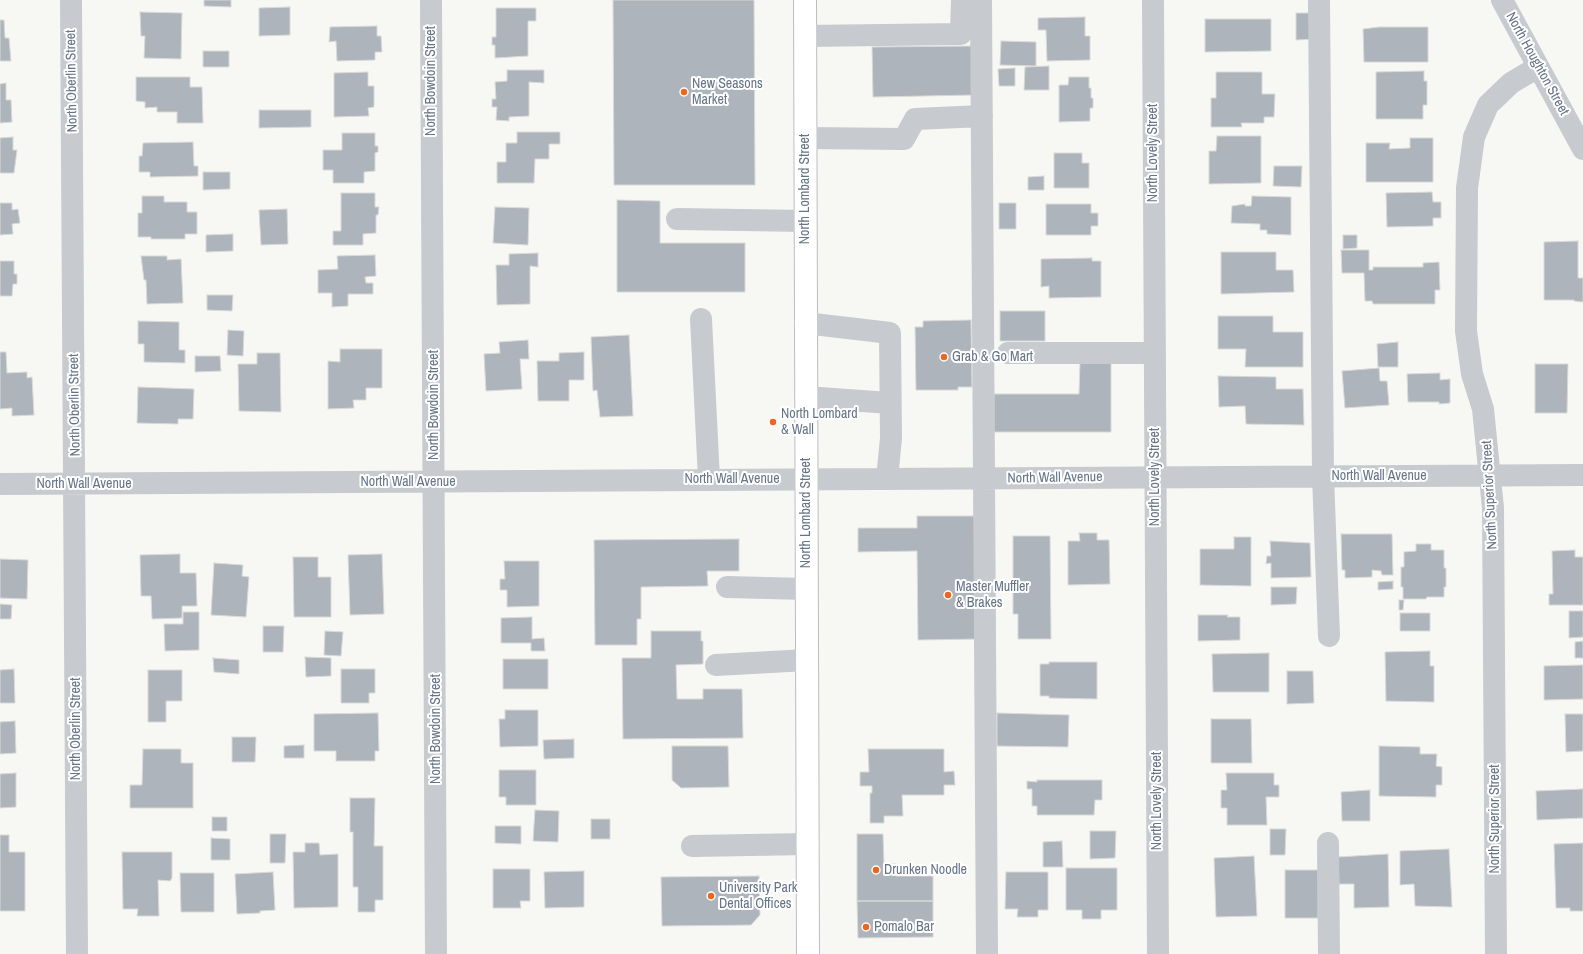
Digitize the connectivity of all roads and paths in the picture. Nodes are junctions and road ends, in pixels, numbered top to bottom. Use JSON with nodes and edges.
{"nodes":[{"id":1,"x":71,"y":0,"type":"edge"},
{"id":2,"x":431,"y":0,"type":"edge"},
{"id":3,"x":805,"y":0,"type":"edge"},
{"id":4,"x":962,"y":0,"type":"edge"},
{"id":5,"x":981,"y":0,"type":"edge"},
{"id":6,"x":1153,"y":0,"type":"edge"},
{"id":7,"x":1319,"y":0,"type":"edge"},
{"id":8,"x":1502,"y":0,"type":"edge"},
{"id":9,"x":805,"y":36,"type":"junction"},
{"id":10,"x":1538,"y":67,"type":"junction"},
{"id":11,"x":982,"y":116,"type":"junction"},
{"id":12,"x":805,"y":138,"type":"junction"},
{"id":13,"x":1583,"y":149,"type":"edge"},
{"id":14,"x":677,"y":219,"type":"dead end"},
{"id":15,"x":805,"y":221,"type":"junction"},
{"id":16,"x":701,"y":319,"type":"dead end"},
{"id":17,"x":805,"y":323,"type":"junction"},
{"id":18,"x":1008,"y":353,"type":"dead end"},
{"id":19,"x":1154,"y":353,"type":"junction"},
{"id":20,"x":805,"y":396,"type":"junction"},
{"id":21,"x":890,"y":404,"type":"junction"},
{"id":22,"x":1490,"y":475,"type":"junction"},
{"id":23,"x":1583,"y":475,"type":"edge"},
{"id":24,"x":1155,"y":476,"type":"junction"},
{"id":25,"x":1323,"y":476,"type":"junction"},
{"id":26,"x":985,"y":478,"type":"junction"},
{"id":27,"x":709,"y":479,"type":"junction"},
{"id":28,"x":805,"y":479,"type":"junction"},
{"id":29,"x":888,"y":479,"type":"junction"},
{"id":30,"x":435,"y":482,"type":"junction"},
{"id":31,"x":0,"y":484,"type":"edge"},
{"id":32,"x":75,"y":484,"type":"junction"},
{"id":33,"x":727,"y":588,"type":"dead end"},
{"id":34,"x":806,"y":589,"type":"junction"},
{"id":35,"x":1329,"y":636,"type":"dead end"},
{"id":36,"x":806,"y":660,"type":"junction"},
{"id":37,"x":716,"y":665,"type":"dead end"},
{"id":38,"x":1328,"y":843,"type":"dead end"},
{"id":39,"x":808,"y":844,"type":"junction"},
{"id":40,"x":692,"y":846,"type":"dead end"},
{"id":41,"x":77,"y":954,"type":"edge"},
{"id":42,"x":436,"y":954,"type":"edge"},
{"id":43,"x":808,"y":954,"type":"edge"},
{"id":44,"x":987,"y":954,"type":"edge"},
{"id":45,"x":1158,"y":954,"type":"edge"},
{"id":46,"x":1329,"y":954,"type":"edge"},
{"id":47,"x":1496,"y":954,"type":"edge"}],
"edges":[{"from":1,"to":32,"type":"street","name":"North Oberlin Street"},
{"from":2,"to":30,"type":"street","name":"North Bowdoin Street"},
{"from":3,"to":9,"type":"main road","name":"North Lombard Street"},
{"from":4,"to":9,"type":"street"},
{"from":5,"to":11,"type":"street"},
{"from":6,"to":19,"type":"street","name":"North Lovely Street"},
{"from":7,"to":25,"type":"street"},
{"from":8,"to":10,"type":"street","name":"North Houghton Street"},
{"from":9,"to":12,"type":"main road","name":"North Lombard Street"},
{"from":10,"to":13,"type":"street","name":"North Houghton Street"},
{"from":10,"to":22,"type":"street","name":"North Superior Street"},
{"from":11,"to":12,"type":"street"},
{"from":11,"to":26,"type":"street"},
{"from":12,"to":15,"type":"main road","name":"North Lombard Street"},
{"from":14,"to":15,"type":"street"},
{"from":15,"to":17,"type":"main road","name":"North Lombard Street"},
{"from":16,"to":27,"type":"street"},
{"from":17,"to":20,"type":"main road","name":"North Lombard Street"},
{"from":17,"to":21,"type":"street"},
{"from":18,"to":19,"type":"street"},
{"from":19,"to":24,"type":"street","name":"North Lovely Street"},
{"from":20,"to":21,"type":"street"},
{"from":20,"to":28,"type":"main road","name":"North Lombard Street"},
{"from":21,"to":29,"type":"street"},
{"from":22,"to":23,"type":"street","name":"North Wall Avenue"},
{"from":22,"to":25,"type":"street","name":"North Wall Avenue"},
{"from":22,"to":47,"type":"street","name":"North Superior Street"},
{"from":24,"to":25,"type":"street","name":"North Wall Avenue"},
{"from":24,"to":26,"type":"street","name":"North Wall Avenue"},
{"from":24,"to":45,"type":"street","name":"North Lovely Street"},
{"from":25,"to":35,"type":"street"},
{"from":26,"to":29,"type":"street","name":"North Wall Avenue"},
{"from":26,"to":44,"type":"street"},
{"from":27,"to":28,"type":"street","name":"North Wall Avenue"},
{"from":27,"to":30,"type":"street","name":"North Wall Avenue"},
{"from":28,"to":29,"type":"street","name":"North Wall Avenue"},
{"from":28,"to":34,"type":"main road","name":"North Lombard Street"},
{"from":30,"to":32,"type":"street","name":"North Wall Avenue"},
{"from":30,"to":42,"type":"street","name":"North Bowdoin Street"},
{"from":31,"to":32,"type":"street","name":"North Wall Avenue"},
{"from":32,"to":41,"type":"street","name":"North Oberlin Street"},
{"from":33,"to":34,"type":"street"},
{"from":34,"to":36,"type":"main road","name":"North Lombard Street"},
{"from":36,"to":37,"type":"street"},
{"from":36,"to":39,"type":"main road","name":"North Lombard Street"},
{"from":38,"to":46,"type":"street"},
{"from":39,"to":40,"type":"street"},
{"from":39,"to":43,"type":"main road","name":"North Lombard Street"}]}
